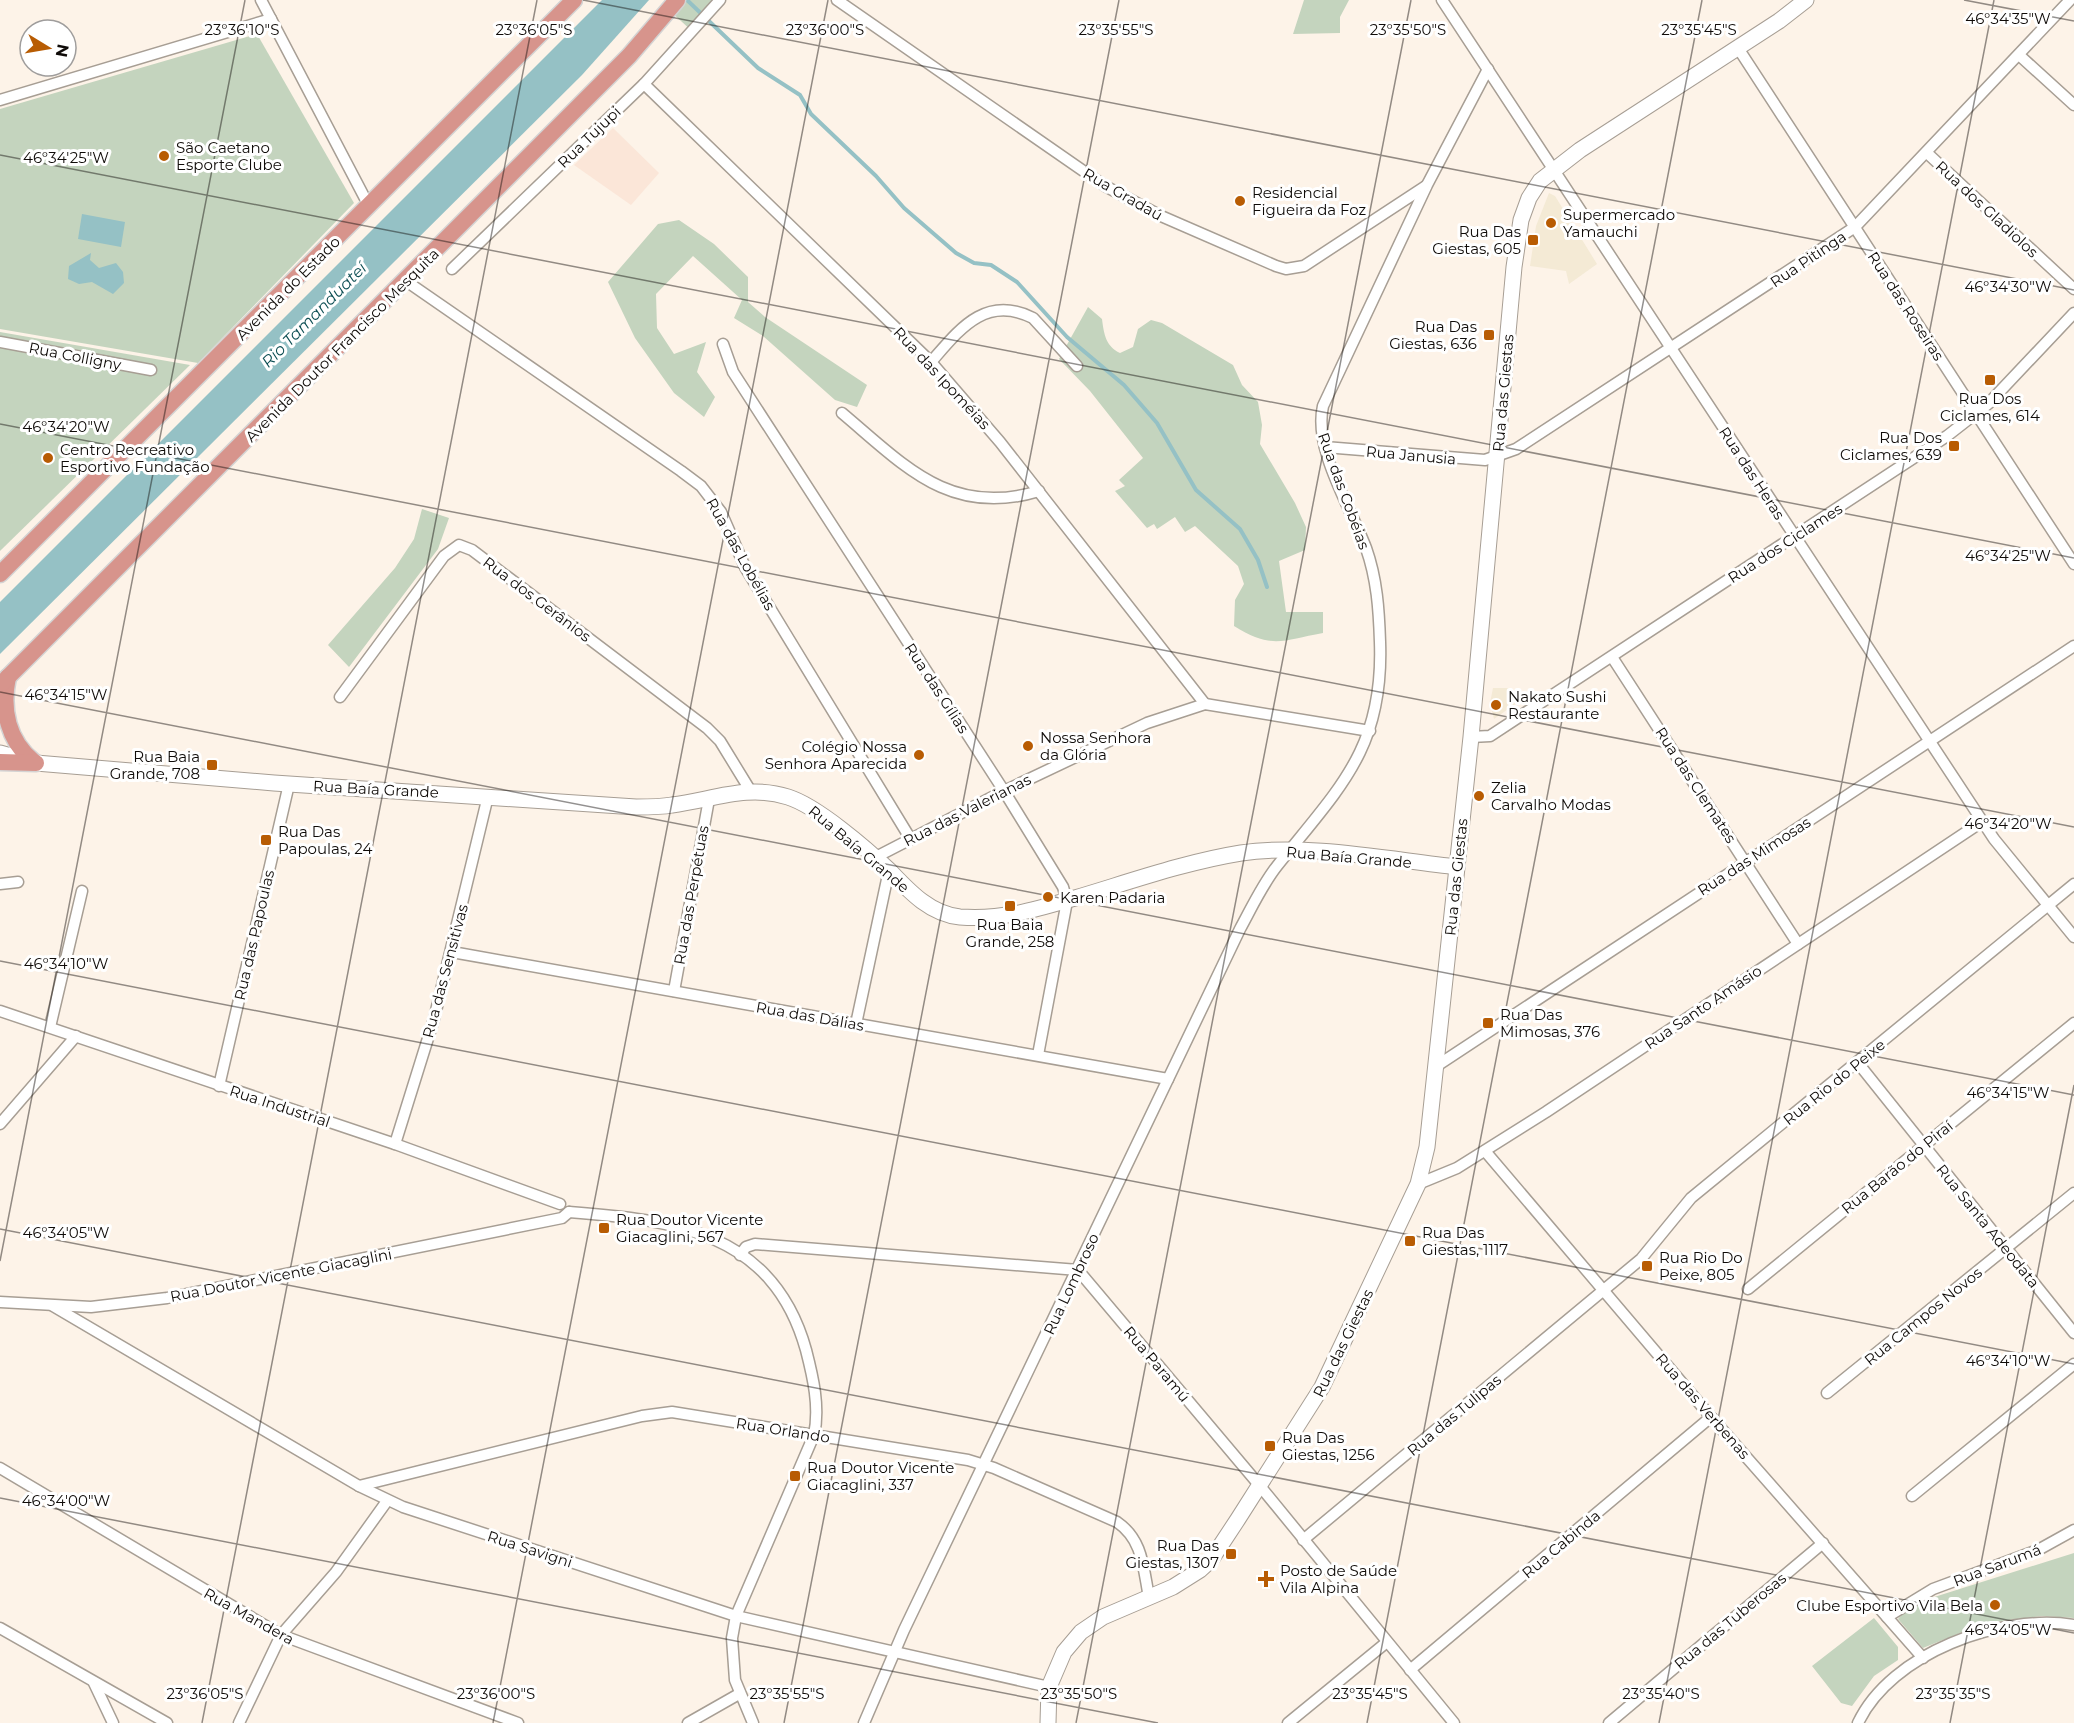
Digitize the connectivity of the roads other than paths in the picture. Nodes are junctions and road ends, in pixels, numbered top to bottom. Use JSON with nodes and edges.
{"nodes":[{"id":1,"x":261,"y":0,"type":"edge"},
{"id":2,"x":573,"y":0,"type":"edge"},
{"id":3,"x":677,"y":0,"type":"edge"},
{"id":4,"x":720,"y":0,"type":"edge"},
{"id":5,"x":837,"y":0,"type":"edge"},
{"id":6,"x":1442,"y":0,"type":"edge"},
{"id":7,"x":1806,"y":0,"type":"edge"},
{"id":8,"x":2070,"y":0,"type":"edge"},
{"id":9,"x":271,"y":19,"type":"junction"},
{"id":10,"x":1738,"y":48,"type":"junction"},
{"id":11,"x":2019,"y":55,"type":"junction"},
{"id":12,"x":1488,"y":69,"type":"junction"},
{"id":13,"x":644,"y":84,"type":"junction"},
{"id":14,"x":0,"y":100,"type":"edge"},
{"id":15,"x":2074,"y":105,"type":"edge"},
{"id":16,"x":1927,"y":153,"type":"junction"},
{"id":17,"x":1554,"y":170,"type":"junction"},
{"id":18,"x":1427,"y":185,"type":"junction"},
{"id":19,"x":369,"y":206,"type":"junction"},
{"id":20,"x":1855,"y":227,"type":"junction"},
{"id":21,"x":452,"y":269,"type":"dead end"},
{"id":22,"x":406,"y":281,"type":"junction"},
{"id":23,"x":2074,"y":289,"type":"edge"},
{"id":24,"x":2074,"y":313,"type":"edge"},
{"id":25,"x":0,"y":342,"type":"edge"},
{"id":26,"x":723,"y":344,"type":"dead end"},
{"id":27,"x":1670,"y":349,"type":"junction"},
{"id":28,"x":931,"y":362,"type":"junction"},
{"id":29,"x":1077,"y":366,"type":"dead end"},
{"id":30,"x":151,"y":370,"type":"dead end"},
{"id":31,"x":842,"y":413,"type":"dead end"},
{"id":32,"x":1976,"y":414,"type":"junction"},
{"id":33,"x":1325,"y":447,"type":"junction"},
{"id":34,"x":1497,"y":458,"type":"junction"},
{"id":35,"x":1039,"y":491,"type":"junction"},
{"id":36,"x":1794,"y":538,"type":"junction"},
{"id":37,"x":2074,"y":564,"type":"edge"},
{"id":38,"x":0,"y":574,"type":"edge"},
{"id":39,"x":2074,"y":646,"type":"edge"},
{"id":40,"x":1612,"y":657,"type":"junction"},
{"id":41,"x":4,"y":681,"type":"edge"},
{"id":42,"x":340,"y":697,"type":"dead end"},
{"id":43,"x":1205,"y":704,"type":"junction"},
{"id":44,"x":1370,"y":731,"type":"junction"},
{"id":45,"x":1471,"y":737,"type":"junction"},
{"id":46,"x":1930,"y":740,"type":"junction"},
{"id":47,"x":0,"y":753,"type":"edge"},
{"id":48,"x":0,"y":762,"type":"edge"},
{"id":49,"x":35,"y":763,"type":"junction"},
{"id":50,"x":289,"y":784,"type":"junction"},
{"id":51,"x":750,"y":790,"type":"junction"},
{"id":52,"x":1004,"y":791,"type":"junction"},
{"id":53,"x":488,"y":796,"type":"junction"},
{"id":54,"x":709,"y":799,"type":"junction"},
{"id":55,"x":1983,"y":821,"type":"junction"},
{"id":56,"x":910,"y":838,"type":"junction"},
{"id":57,"x":1290,"y":851,"type":"junction"},
{"id":58,"x":874,"y":858,"type":"junction"},
{"id":59,"x":1745,"y":861,"type":"junction"},
{"id":60,"x":1457,"y":867,"type":"junction"},
{"id":61,"x":889,"y":870,"type":"junction"},
{"id":62,"x":18,"y":882,"type":"dead end"},
{"id":63,"x":0,"y":884,"type":"edge"},
{"id":64,"x":2074,"y":884,"type":"edge"},
{"id":65,"x":81,"y":891,"type":"dead end"},
{"id":66,"x":1067,"y":901,"type":"junction"},
{"id":67,"x":2048,"y":905,"type":"junction"},
{"id":68,"x":2074,"y":937,"type":"edge"},
{"id":69,"x":1798,"y":944,"type":"junction"},
{"id":70,"x":452,"y":952,"type":"junction"},
{"id":71,"x":674,"y":991,"type":"junction"},
{"id":72,"x":0,"y":1011,"type":"edge"},
{"id":73,"x":2074,"y":1023,"type":"edge"},
{"id":74,"x":856,"y":1024,"type":"junction"},
{"id":75,"x":50,"y":1027,"type":"junction"},
{"id":76,"x":76,"y":1036,"type":"junction"},
{"id":77,"x":1038,"y":1055,"type":"junction"},
{"id":78,"x":1857,"y":1063,"type":"junction"},
{"id":79,"x":1435,"y":1067,"type":"junction"},
{"id":80,"x":1168,"y":1079,"type":"junction"},
{"id":81,"x":219,"y":1086,"type":"junction"},
{"id":82,"x":0,"y":1124,"type":"edge"},
{"id":83,"x":394,"y":1144,"type":"junction"},
{"id":84,"x":1924,"y":1145,"type":"junction"},
{"id":85,"x":1485,"y":1151,"type":"junction"},
{"id":86,"x":1418,"y":1184,"type":"junction"},
{"id":87,"x":2074,"y":1193,"type":"edge"},
{"id":88,"x":564,"y":1215,"type":"junction"},
{"id":89,"x":2006,"y":1248,"type":"junction"},
{"id":90,"x":740,"y":1255,"type":"junction"},
{"id":91,"x":1077,"y":1270,"type":"junction"},
{"id":92,"x":1748,"y":1289,"type":"dead end"},
{"id":93,"x":1605,"y":1291,"type":"junction"},
{"id":94,"x":0,"y":1302,"type":"edge"},
{"id":95,"x":54,"y":1306,"type":"junction"},
{"id":96,"x":2074,"y":1333,"type":"edge"},
{"id":97,"x":2074,"y":1364,"type":"edge"},
{"id":98,"x":1827,"y":1393,"type":"dead end"},
{"id":99,"x":1711,"y":1417,"type":"junction"},
{"id":100,"x":814,"y":1435,"type":"junction"},
{"id":101,"x":984,"y":1465,"type":"junction"},
{"id":102,"x":0,"y":1468,"type":"edge"},
{"id":103,"x":359,"y":1486,"type":"junction"},
{"id":104,"x":1260,"y":1486,"type":"junction"},
{"id":105,"x":1912,"y":1496,"type":"dead end"},
{"id":106,"x":387,"y":1501,"type":"junction"},
{"id":107,"x":2074,"y":1530,"type":"edge"},
{"id":108,"x":1303,"y":1540,"type":"junction"},
{"id":109,"x":1823,"y":1543,"type":"junction"},
{"id":110,"x":1149,"y":1597,"type":"junction"},
{"id":111,"x":736,"y":1616,"type":"junction"},
{"id":112,"x":1887,"y":1617,"type":"junction"},
{"id":113,"x":2074,"y":1625,"type":"edge"},
{"id":114,"x":0,"y":1628,"type":"edge"},
{"id":115,"x":281,"y":1635,"type":"junction"},
{"id":116,"x":1387,"y":1642,"type":"junction"},
{"id":117,"x":894,"y":1652,"type":"junction"},
{"id":118,"x":1923,"y":1658,"type":"junction"},
{"id":119,"x":1410,"y":1670,"type":"junction"},
{"id":120,"x":94,"y":1683,"type":"junction"},
{"id":121,"x":1049,"y":1687,"type":"junction"},
{"id":122,"x":739,"y":1694,"type":"junction"},
{"id":123,"x":114,"y":1723,"type":"edge"},
{"id":124,"x":167,"y":1723,"type":"edge"},
{"id":125,"x":239,"y":1723,"type":"edge"},
{"id":126,"x":518,"y":1723,"type":"edge"},
{"id":127,"x":688,"y":1723,"type":"edge"},
{"id":128,"x":753,"y":1723,"type":"edge"},
{"id":129,"x":864,"y":1723,"type":"edge"},
{"id":130,"x":1048,"y":1723,"type":"edge"},
{"id":131,"x":1288,"y":1723,"type":"edge"},
{"id":132,"x":1454,"y":1723,"type":"edge"},
{"id":133,"x":1609,"y":1723,"type":"edge"},
{"id":134,"x":1858,"y":1723,"type":"edge"}],
"edges":[{"from":1,"to":9,"type":"street"},
{"from":2,"to":19,"type":"highway","name":"Avenida do Estado"},
{"from":3,"to":22,"type":"highway","name":"Avenida Doutor Francisco Mesquita"},
{"from":4,"to":13,"type":"street","name":"Rua Tujupi"},
{"from":5,"to":18,"type":"street","name":"Rua Gradaú"},
{"from":6,"to":12,"type":"street","name":"Rua das Heras"},
{"from":7,"to":10,"type":"main road","name":"Rua das Giestas"},
{"from":8,"to":11,"type":"street","name":"Rua Pitinga"},
{"from":9,"to":14,"type":"street"},
{"from":9,"to":19,"type":"street"},
{"from":10,"to":17,"type":"main road","name":"Rua das Giestas"},
{"from":10,"to":20,"type":"street","name":"Rua das Roseiras"},
{"from":11,"to":15,"type":"street"},
{"from":11,"to":16,"type":"street","name":"Rua Pitinga"},
{"from":12,"to":17,"type":"street","name":"Rua das Heras"},
{"from":12,"to":18,"type":"street","name":"Rua das Cobéias"},
{"from":13,"to":21,"type":"street","name":"Rua Tujupi"},
{"from":13,"to":28,"type":"street","name":"Rua das Ipoméias"},
{"from":16,"to":20,"type":"street","name":"Rua Pitinga"},
{"from":16,"to":23,"type":"street","name":"Rua dos Gladiolos"},
{"from":17,"to":27,"type":"street","name":"Rua das Heras"},
{"from":17,"to":34,"type":"main road","name":"Rua das Giestas"},
{"from":18,"to":33,"type":"street","name":"Rua das Cobéias"},
{"from":19,"to":38,"type":"highway","name":"Avenida do Estado"},
{"from":20,"to":27,"type":"street","name":"Rua Pitinga"},
{"from":20,"to":32,"type":"street","name":"Rua das Roseiras"},
{"from":22,"to":41,"type":"highway","name":"Avenida Doutor Francisco Mesquita"},
{"from":22,"to":56,"type":"street","name":"Rua das Lobélias"},
{"from":24,"to":32,"type":"street","name":"Rua dos Ciclames"},
{"from":25,"to":30,"type":"street","name":"Rua Colligny"},
{"from":26,"to":52,"type":"street","name":"Rua das Gílias"},
{"from":27,"to":34,"type":"street","name":"Rua Pitinga"},
{"from":27,"to":36,"type":"street","name":"Rua das Heras"},
{"from":28,"to":29,"type":"street"},
{"from":28,"to":35,"type":"street","name":"Rua das Ipoméias"},
{"from":31,"to":35,"type":"street"},
{"from":32,"to":36,"type":"street","name":"Rua dos Ciclames"},
{"from":32,"to":37,"type":"street","name":"Rua das Roseiras"},
{"from":33,"to":34,"type":"street","name":"Rua Janusia"},
{"from":33,"to":44,"type":"street","name":"Rua das Cobéias"},
{"from":34,"to":45,"type":"main road","name":"Rua das Giestas"},
{"from":35,"to":43,"type":"street","name":"Rua das Ipoméias"},
{"from":36,"to":40,"type":"street","name":"Rua dos Ciclames"},
{"from":36,"to":46,"type":"street","name":"Rua das Heras"},
{"from":39,"to":46,"type":"street","name":"Rua das Mimosas"},
{"from":40,"to":45,"type":"street","name":"Rua dos Ciclames"},
{"from":40,"to":59,"type":"street","name":"Rua das Clemates"},
{"from":41,"to":49,"type":"highway"},
{"from":42,"to":51,"type":"street","name":"Rua dos Gerânios"},
{"from":43,"to":44,"type":"street","name":"Rua das Valerianas"},
{"from":43,"to":52,"type":"street","name":"Rua das Valerianas"},
{"from":44,"to":57,"type":"street","name":"Rua das Cobéias"},
{"from":45,"to":60,"type":"main road","name":"Rua das Giestas"},
{"from":46,"to":55,"type":"street","name":"Rua das Heras"},
{"from":46,"to":59,"type":"street","name":"Rua das Mimosas"},
{"from":47,"to":49,"type":"main road","name":"Rua Baía Grande"},
{"from":48,"to":49,"type":"highway"},
{"from":49,"to":50,"type":"main road","name":"Rua Baía Grande"},
{"from":50,"to":53,"type":"main road","name":"Rua Baía Grande"},
{"from":50,"to":81,"type":"street","name":"Rua das Papoulas"},
{"from":51,"to":54,"type":"main road","name":"Rua Baía Grande"},
{"from":51,"to":58,"type":"main road","name":"Rua Baía Grande"},
{"from":52,"to":56,"type":"street","name":"Rua das Valerianas"},
{"from":52,"to":66,"type":"street","name":"Rua das Gílias"},
{"from":53,"to":54,"type":"main road","name":"Rua Baía Grande"},
{"from":53,"to":70,"type":"street","name":"Rua das Sensitivas"},
{"from":54,"to":71,"type":"street","name":"Rua das Perpétuas"},
{"from":55,"to":67,"type":"street","name":"Rua das Heras"},
{"from":55,"to":69,"type":"street","name":"Rua Santo Amásio"},
{"from":56,"to":58,"type":"street","name":"Rua das Valerianas"},
{"from":57,"to":60,"type":"main road","name":"Rua Baía Grande"},
{"from":57,"to":66,"type":"main road","name":"Rua Baía Grande"},
{"from":57,"to":80,"type":"street","name":"Rua Lombroso"},
{"from":58,"to":61,"type":"main road","name":"Rua Baía Grande"},
{"from":59,"to":69,"type":"street","name":"Rua das Clemates"},
{"from":59,"to":79,"type":"street","name":"Rua das Mimosas"},
{"from":60,"to":79,"type":"main road","name":"Rua das Giestas"},
{"from":61,"to":66,"type":"main road","name":"Rua Baía Grande"},
{"from":61,"to":74,"type":"street"},
{"from":62,"to":63,"type":"street"},
{"from":64,"to":67,"type":"street","name":"Rua Rio do Peixe"},
{"from":65,"to":75,"type":"street"},
{"from":66,"to":77,"type":"street"},
{"from":67,"to":68,"type":"street","name":"Rua das Heras"},
{"from":67,"to":78,"type":"street","name":"Rua Rio do Peixe"},
{"from":69,"to":85,"type":"street","name":"Rua Santo Amásio"},
{"from":70,"to":71,"type":"street","name":"Rua das Dálias"},
{"from":70,"to":83,"type":"street","name":"Rua das Sensitivas"},
{"from":71,"to":74,"type":"street","name":"Rua das Dálias"},
{"from":72,"to":75,"type":"street","name":"Rua Industrial"},
{"from":73,"to":84,"type":"street","name":"Rua Barão do Piraí"},
{"from":74,"to":77,"type":"street","name":"Rua das Dálias"},
{"from":75,"to":76,"type":"street","name":"Rua Industrial"},
{"from":76,"to":81,"type":"street","name":"Rua Industrial"},
{"from":76,"to":82,"type":"street"},
{"from":77,"to":80,"type":"street","name":"Rua das Dálias"},
{"from":78,"to":84,"type":"street","name":"Rua Santa Adeodata"},
{"from":78,"to":93,"type":"street","name":"Rua Rio do Peixe"},
{"from":79,"to":86,"type":"main road","name":"Rua das Giestas"},
{"from":80,"to":91,"type":"street","name":"Rua Lombroso"},
{"from":81,"to":83,"type":"street","name":"Rua Industrial"},
{"from":83,"to":88,"type":"street","name":"Rua Industrial"},
{"from":84,"to":89,"type":"street","name":"Rua Santa Adeodata"},
{"from":84,"to":92,"type":"street","name":"Rua Barão do Piraí"},
{"from":85,"to":86,"type":"street","name":"Rua Santo Amásio"},
{"from":85,"to":93,"type":"street","name":"Rua das Verbenas"},
{"from":86,"to":104,"type":"main road","name":"Rua das Giestas"},
{"from":87,"to":89,"type":"street","name":"Rua Campos Novos"},
{"from":88,"to":90,"type":"street","name":"Rua Doutor Vicente Giacaglini"},
{"from":88,"to":95,"type":"street","name":"Rua Doutor Vicente Giacaglini"},
{"from":89,"to":96,"type":"street","name":"Rua Santa Adeodata"},
{"from":89,"to":98,"type":"street","name":"Rua Campos Novos"},
{"from":90,"to":91,"type":"street"},
{"from":90,"to":100,"type":"street","name":"Rua Doutor Vicente Giacaglini"},
{"from":91,"to":101,"type":"street","name":"Rua Lombroso"},
{"from":91,"to":104,"type":"street","name":"Rua Paramú"},
{"from":93,"to":99,"type":"street","name":"Rua das Verbenas"},
{"from":93,"to":108,"type":"street","name":"Rua das Tulipas"},
{"from":94,"to":95,"type":"street","name":"Rua Doutor Vicente Giacaglini"},
{"from":95,"to":103,"type":"street","name":"Rua Savigni"},
{"from":97,"to":105,"type":"street"},
{"from":99,"to":109,"type":"street","name":"Rua das Verbenas"},
{"from":99,"to":119,"type":"street","name":"Rua Cabinda"},
{"from":100,"to":101,"type":"street","name":"Rua Orlando"},
{"from":100,"to":103,"type":"street","name":"Rua Orlando"},
{"from":100,"to":111,"type":"street","name":"Rua Doutor Vicente Giacaglini"},
{"from":101,"to":110,"type":"street","name":"Rua Orlando"},
{"from":101,"to":117,"type":"street","name":"Rua Lombroso"},
{"from":102,"to":115,"type":"street","name":"Rua Mandera"},
{"from":103,"to":106,"type":"street","name":"Rua Savigni"},
{"from":104,"to":108,"type":"street","name":"Rua Paramú"},
{"from":104,"to":110,"type":"main road","name":"Rua das Giestas"},
{"from":106,"to":111,"type":"street","name":"Rua Savigni"},
{"from":106,"to":115,"type":"street"},
{"from":107,"to":112,"type":"street","name":"Rua Sarumá"},
{"from":108,"to":116,"type":"street","name":"Rua Paramú"},
{"from":109,"to":112,"type":"street","name":"Rua das Verbenas"},
{"from":109,"to":133,"type":"street","name":"Rua das Tuberosas"},
{"from":110,"to":121,"type":"main road","name":"Rua das Giestas"},
{"from":111,"to":117,"type":"street","name":"Rua Savigni"},
{"from":111,"to":122,"type":"street","name":"Rua Doutor Vicente Giacaglini"},
{"from":112,"to":118,"type":"street","name":"Rua das Verbenas"},
{"from":113,"to":118,"type":"street"},
{"from":114,"to":120,"type":"street"},
{"from":115,"to":125,"type":"street"},
{"from":115,"to":126,"type":"street","name":"Rua Mandera"},
{"from":116,"to":119,"type":"street","name":"Rua Paramú"},
{"from":116,"to":131,"type":"street"},
{"from":117,"to":121,"type":"street","name":"Rua Savigni"},
{"from":117,"to":129,"type":"street","name":"Rua Lombroso"},
{"from":118,"to":134,"type":"street"},
{"from":119,"to":132,"type":"street","name":"Rua Paramú"},
{"from":120,"to":123,"type":"street"},
{"from":120,"to":124,"type":"street"},
{"from":121,"to":130,"type":"main road","name":"Rua das Giestas"},
{"from":122,"to":127,"type":"street"},
{"from":122,"to":128,"type":"street","name":"Rua Doutor Vicente Giacaglini"}]}
